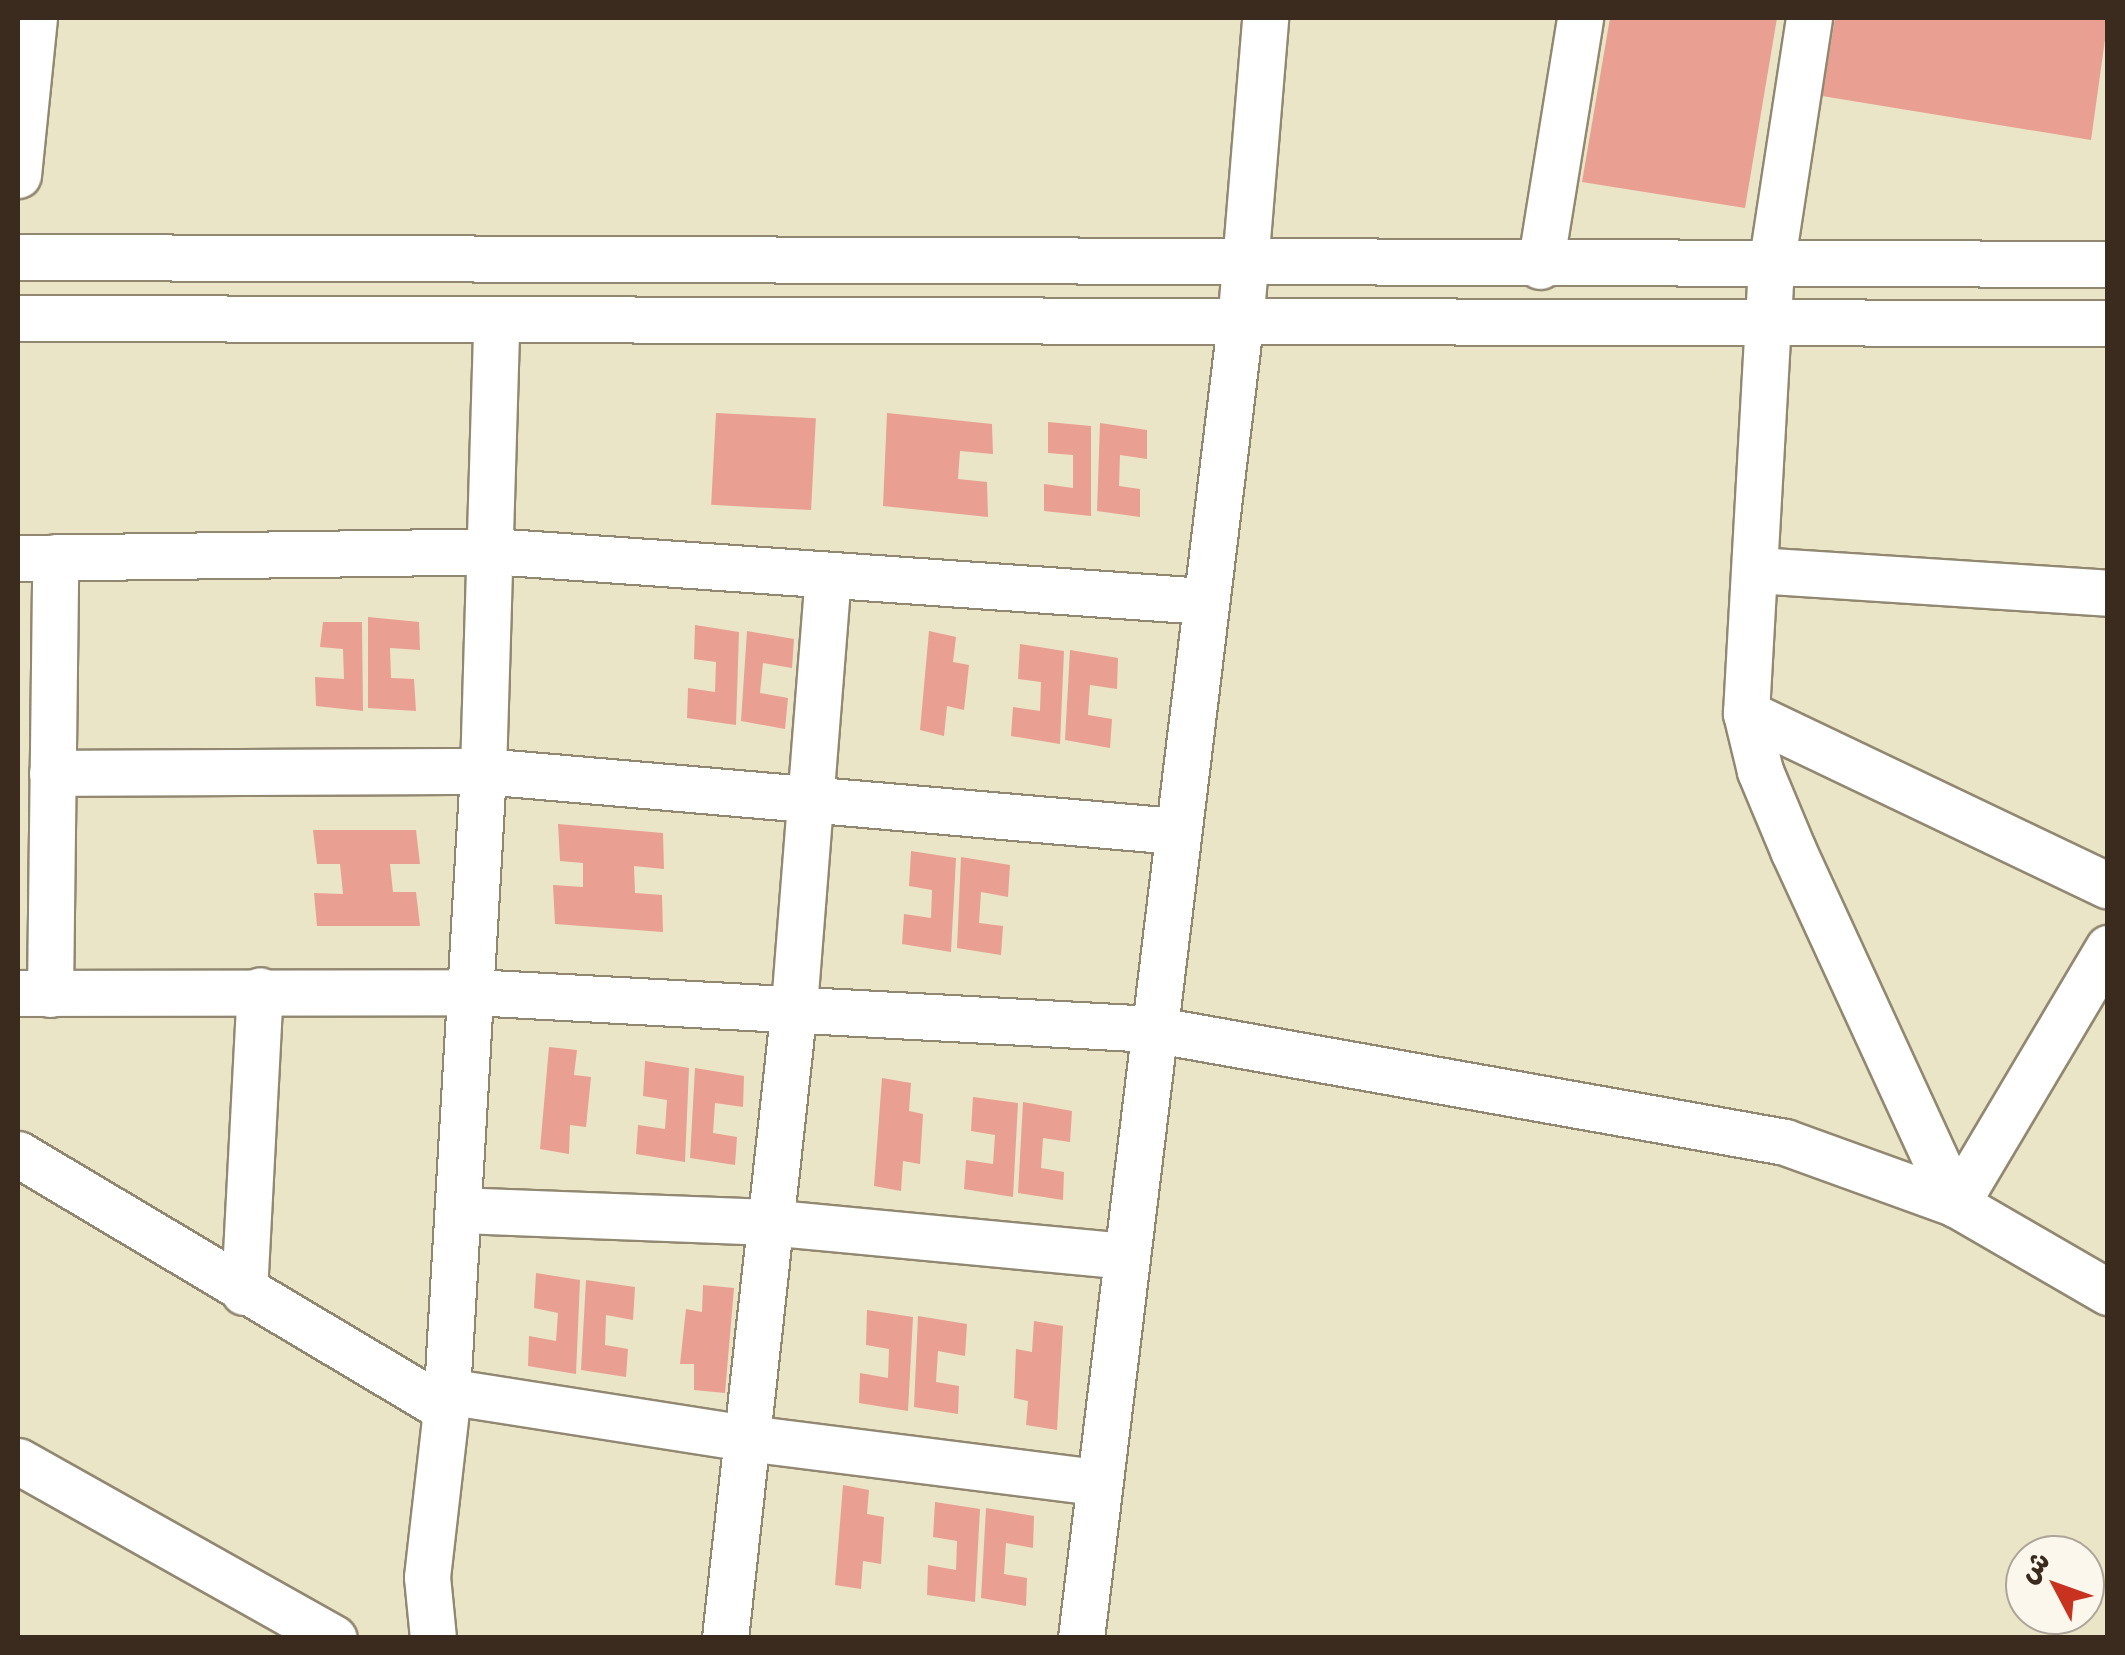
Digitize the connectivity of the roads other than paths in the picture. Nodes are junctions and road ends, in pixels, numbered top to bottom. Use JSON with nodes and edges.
{"nodes":[{"id":1,"x":34,"y":18,"type":"edge"},
{"id":2,"x":1265,"y":18,"type":"edge"},
{"id":3,"x":1580,"y":18,"type":"edge"},
{"id":4,"x":1808,"y":18,"type":"edge"},
{"id":5,"x":18,"y":175,"type":"edge"},
{"id":6,"x":18,"y":257,"type":"edge"},
{"id":7,"x":1242,"y":262,"type":"junction"},
{"id":8,"x":2107,"y":262,"type":"edge"},
{"id":9,"x":1540,"y":266,"type":"junction"},
{"id":10,"x":1771,"y":266,"type":"junction"},
{"id":11,"x":18,"y":318,"type":"edge"},
{"id":12,"x":496,"y":321,"type":"junction"},
{"id":13,"x":1770,"y":323,"type":"junction"},
{"id":14,"x":2108,"y":324,"type":"edge"},
{"id":15,"x":1240,"y":326,"type":"junction"},
{"id":16,"x":491,"y":551,"type":"junction"},
{"id":17,"x":36,"y":558,"type":"edge"},
{"id":18,"x":1755,"y":570,"type":"junction"},
{"id":19,"x":828,"y":577,"type":"junction"},
{"id":20,"x":2108,"y":593,"type":"edge"},
{"id":21,"x":1204,"y":601,"type":"junction"},
{"id":22,"x":1746,"y":713,"type":"junction"},
{"id":23,"x":484,"y":771,"type":"junction"},
{"id":24,"x":52,"y":773,"type":"junction"},
{"id":25,"x":811,"y":795,"type":"junction"},
{"id":26,"x":1176,"y":831,"type":"junction"},
{"id":27,"x":2108,"y":886,"type":"edge"},
{"id":28,"x":2108,"y":948,"type":"edge"},
{"id":29,"x":260,"y":990,"type":"junction"},
{"id":30,"x":472,"y":992,"type":"junction"},
{"id":31,"x":34,"y":994,"type":"edge"},
{"id":32,"x":794,"y":1006,"type":"junction"},
{"id":33,"x":1152,"y":1029,"type":"junction"},
{"id":34,"x":18,"y":1154,"type":"edge"},
{"id":35,"x":1956,"y":1204,"type":"junction"},
{"id":36,"x":458,"y":1210,"type":"junction"},
{"id":37,"x":767,"y":1222,"type":"junction"},
{"id":38,"x":1126,"y":1256,"type":"junction"},
{"id":39,"x":244,"y":1292,"type":"junction"},
{"id":40,"x":2108,"y":1292,"type":"edge"},
{"id":41,"x":446,"y":1400,"type":"junction"},
{"id":42,"x":748,"y":1438,"type":"junction"},
{"id":43,"x":18,"y":1460,"type":"edge"},
{"id":44,"x":1096,"y":1482,"type":"junction"},
{"id":45,"x":334,"y":1638,"type":"edge"},
{"id":46,"x":433,"y":1638,"type":"edge"},
{"id":47,"x":725,"y":1638,"type":"edge"},
{"id":48,"x":1081,"y":1638,"type":"edge"}],
"edges":[{"from":1,"to":5,"type":"street"},
{"from":2,"to":7,"type":"street"},
{"from":3,"to":9,"type":"street"},
{"from":4,"to":10,"type":"street"},
{"from":6,"to":7,"type":"street"},
{"from":7,"to":9,"type":"street"},
{"from":7,"to":15,"type":"street"},
{"from":8,"to":10,"type":"street"},
{"from":9,"to":10,"type":"street"},
{"from":10,"to":13,"type":"street"},
{"from":11,"to":12,"type":"street"},
{"from":12,"to":15,"type":"street"},
{"from":12,"to":16,"type":"street"},
{"from":13,"to":14,"type":"street"},
{"from":13,"to":15,"type":"street"},
{"from":13,"to":18,"type":"street"},
{"from":15,"to":21,"type":"street"},
{"from":16,"to":17,"type":"street"},
{"from":16,"to":19,"type":"street"},
{"from":16,"to":23,"type":"street"},
{"from":17,"to":24,"type":"street"},
{"from":18,"to":20,"type":"street"},
{"from":18,"to":22,"type":"street"},
{"from":19,"to":21,"type":"street"},
{"from":19,"to":25,"type":"street"},
{"from":21,"to":26,"type":"street"},
{"from":22,"to":27,"type":"street"},
{"from":22,"to":35,"type":"street"},
{"from":23,"to":24,"type":"street"},
{"from":23,"to":25,"type":"street"},
{"from":23,"to":30,"type":"street"},
{"from":24,"to":31,"type":"street"},
{"from":25,"to":26,"type":"street"},
{"from":25,"to":32,"type":"street"},
{"from":26,"to":33,"type":"street"},
{"from":28,"to":35,"type":"street"},
{"from":29,"to":30,"type":"street"},
{"from":29,"to":31,"type":"street"},
{"from":29,"to":39,"type":"street"},
{"from":30,"to":32,"type":"street"},
{"from":30,"to":36,"type":"street"},
{"from":32,"to":33,"type":"street"},
{"from":32,"to":37,"type":"street"},
{"from":33,"to":35,"type":"street"},
{"from":33,"to":38,"type":"street"},
{"from":34,"to":39,"type":"street"},
{"from":35,"to":40,"type":"street"},
{"from":36,"to":37,"type":"street"},
{"from":36,"to":41,"type":"street"},
{"from":37,"to":38,"type":"street"},
{"from":37,"to":42,"type":"street"},
{"from":38,"to":44,"type":"street"},
{"from":39,"to":41,"type":"street"},
{"from":41,"to":42,"type":"street"},
{"from":41,"to":46,"type":"street"},
{"from":42,"to":44,"type":"street"},
{"from":42,"to":47,"type":"street"},
{"from":43,"to":45,"type":"street"},
{"from":44,"to":48,"type":"street"}]}
